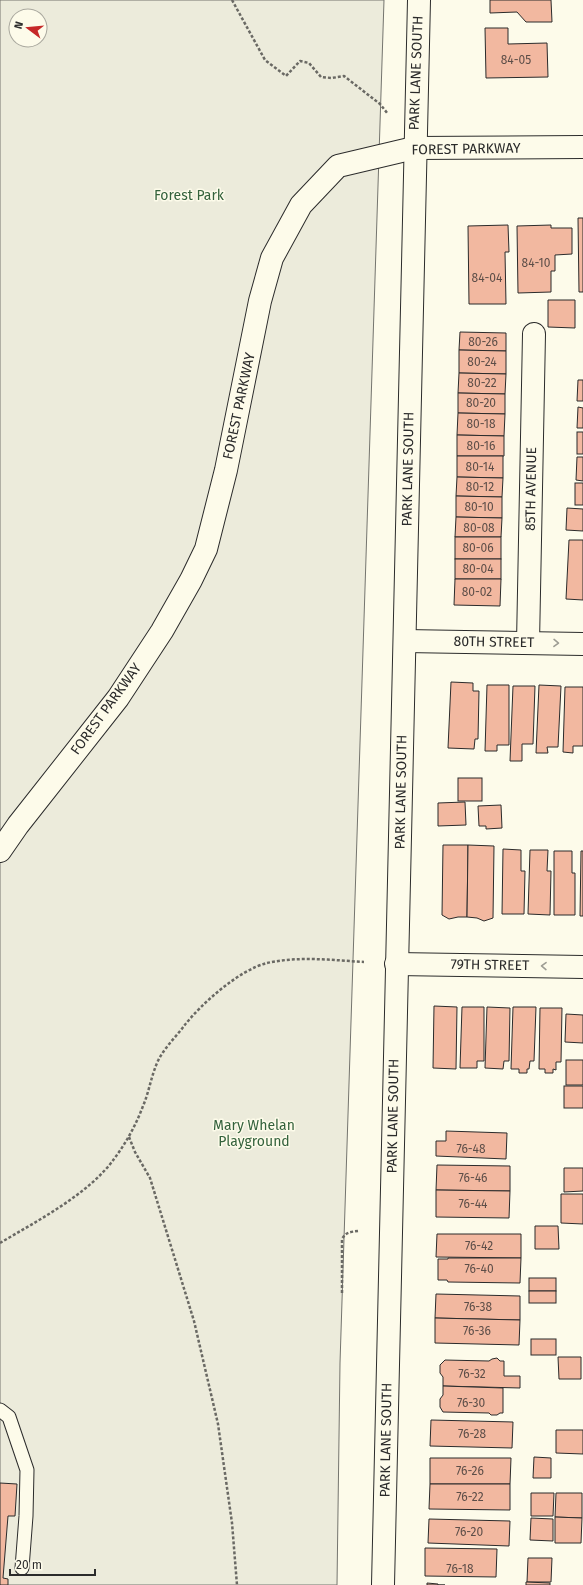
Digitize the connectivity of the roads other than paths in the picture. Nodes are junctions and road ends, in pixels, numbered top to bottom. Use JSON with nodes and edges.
{"nodes":[{"id":1,"x":418,"y":0,"type":"edge"},
{"id":2,"x":583,"y":147,"type":"edge"},
{"id":3,"x":414,"y":148,"type":"junction"},
{"id":4,"x":534,"y":334,"type":"dead end"},
{"id":5,"x":405,"y":641,"type":"junction"},
{"id":6,"x":528,"y":643,"type":"junction"},
{"id":7,"x":583,"y":644,"type":"edge"},
{"id":8,"x":0,"y":851,"type":"edge"},
{"id":9,"x":396,"y":964,"type":"junction"},
{"id":10,"x":583,"y":967,"type":"edge"},
{"id":11,"x":0,"y":1410,"type":"edge"},
{"id":12,"x":22,"y":1568,"type":"dead end"},
{"id":13,"x":383,"y":1585,"type":"edge"}],
"edges":[{"from":1,"to":3,"type":"street","name":"PARK LANE SOUTH"},
{"from":2,"to":3,"type":"street","name":"FOREST PARKWAY"},
{"from":3,"to":5,"type":"street","name":"PARK LANE SOUTH"},
{"from":3,"to":8,"type":"street","name":"FOREST PARKWAY"},
{"from":4,"to":6,"type":"street","name":"85TH AVENUE"},
{"from":5,"to":6,"type":"street","name":"80TH STREET"},
{"from":5,"to":9,"type":"street","name":"PARK LANE SOUTH"},
{"from":6,"to":7,"type":"street","name":"80TH STREET","one_way":true},
{"from":10,"to":9,"type":"street","name":"79TH STREET","one_way":true},
{"from":9,"to":13,"type":"street","name":"PARK LANE SOUTH"},
{"from":11,"to":12,"type":"lane"}]}
